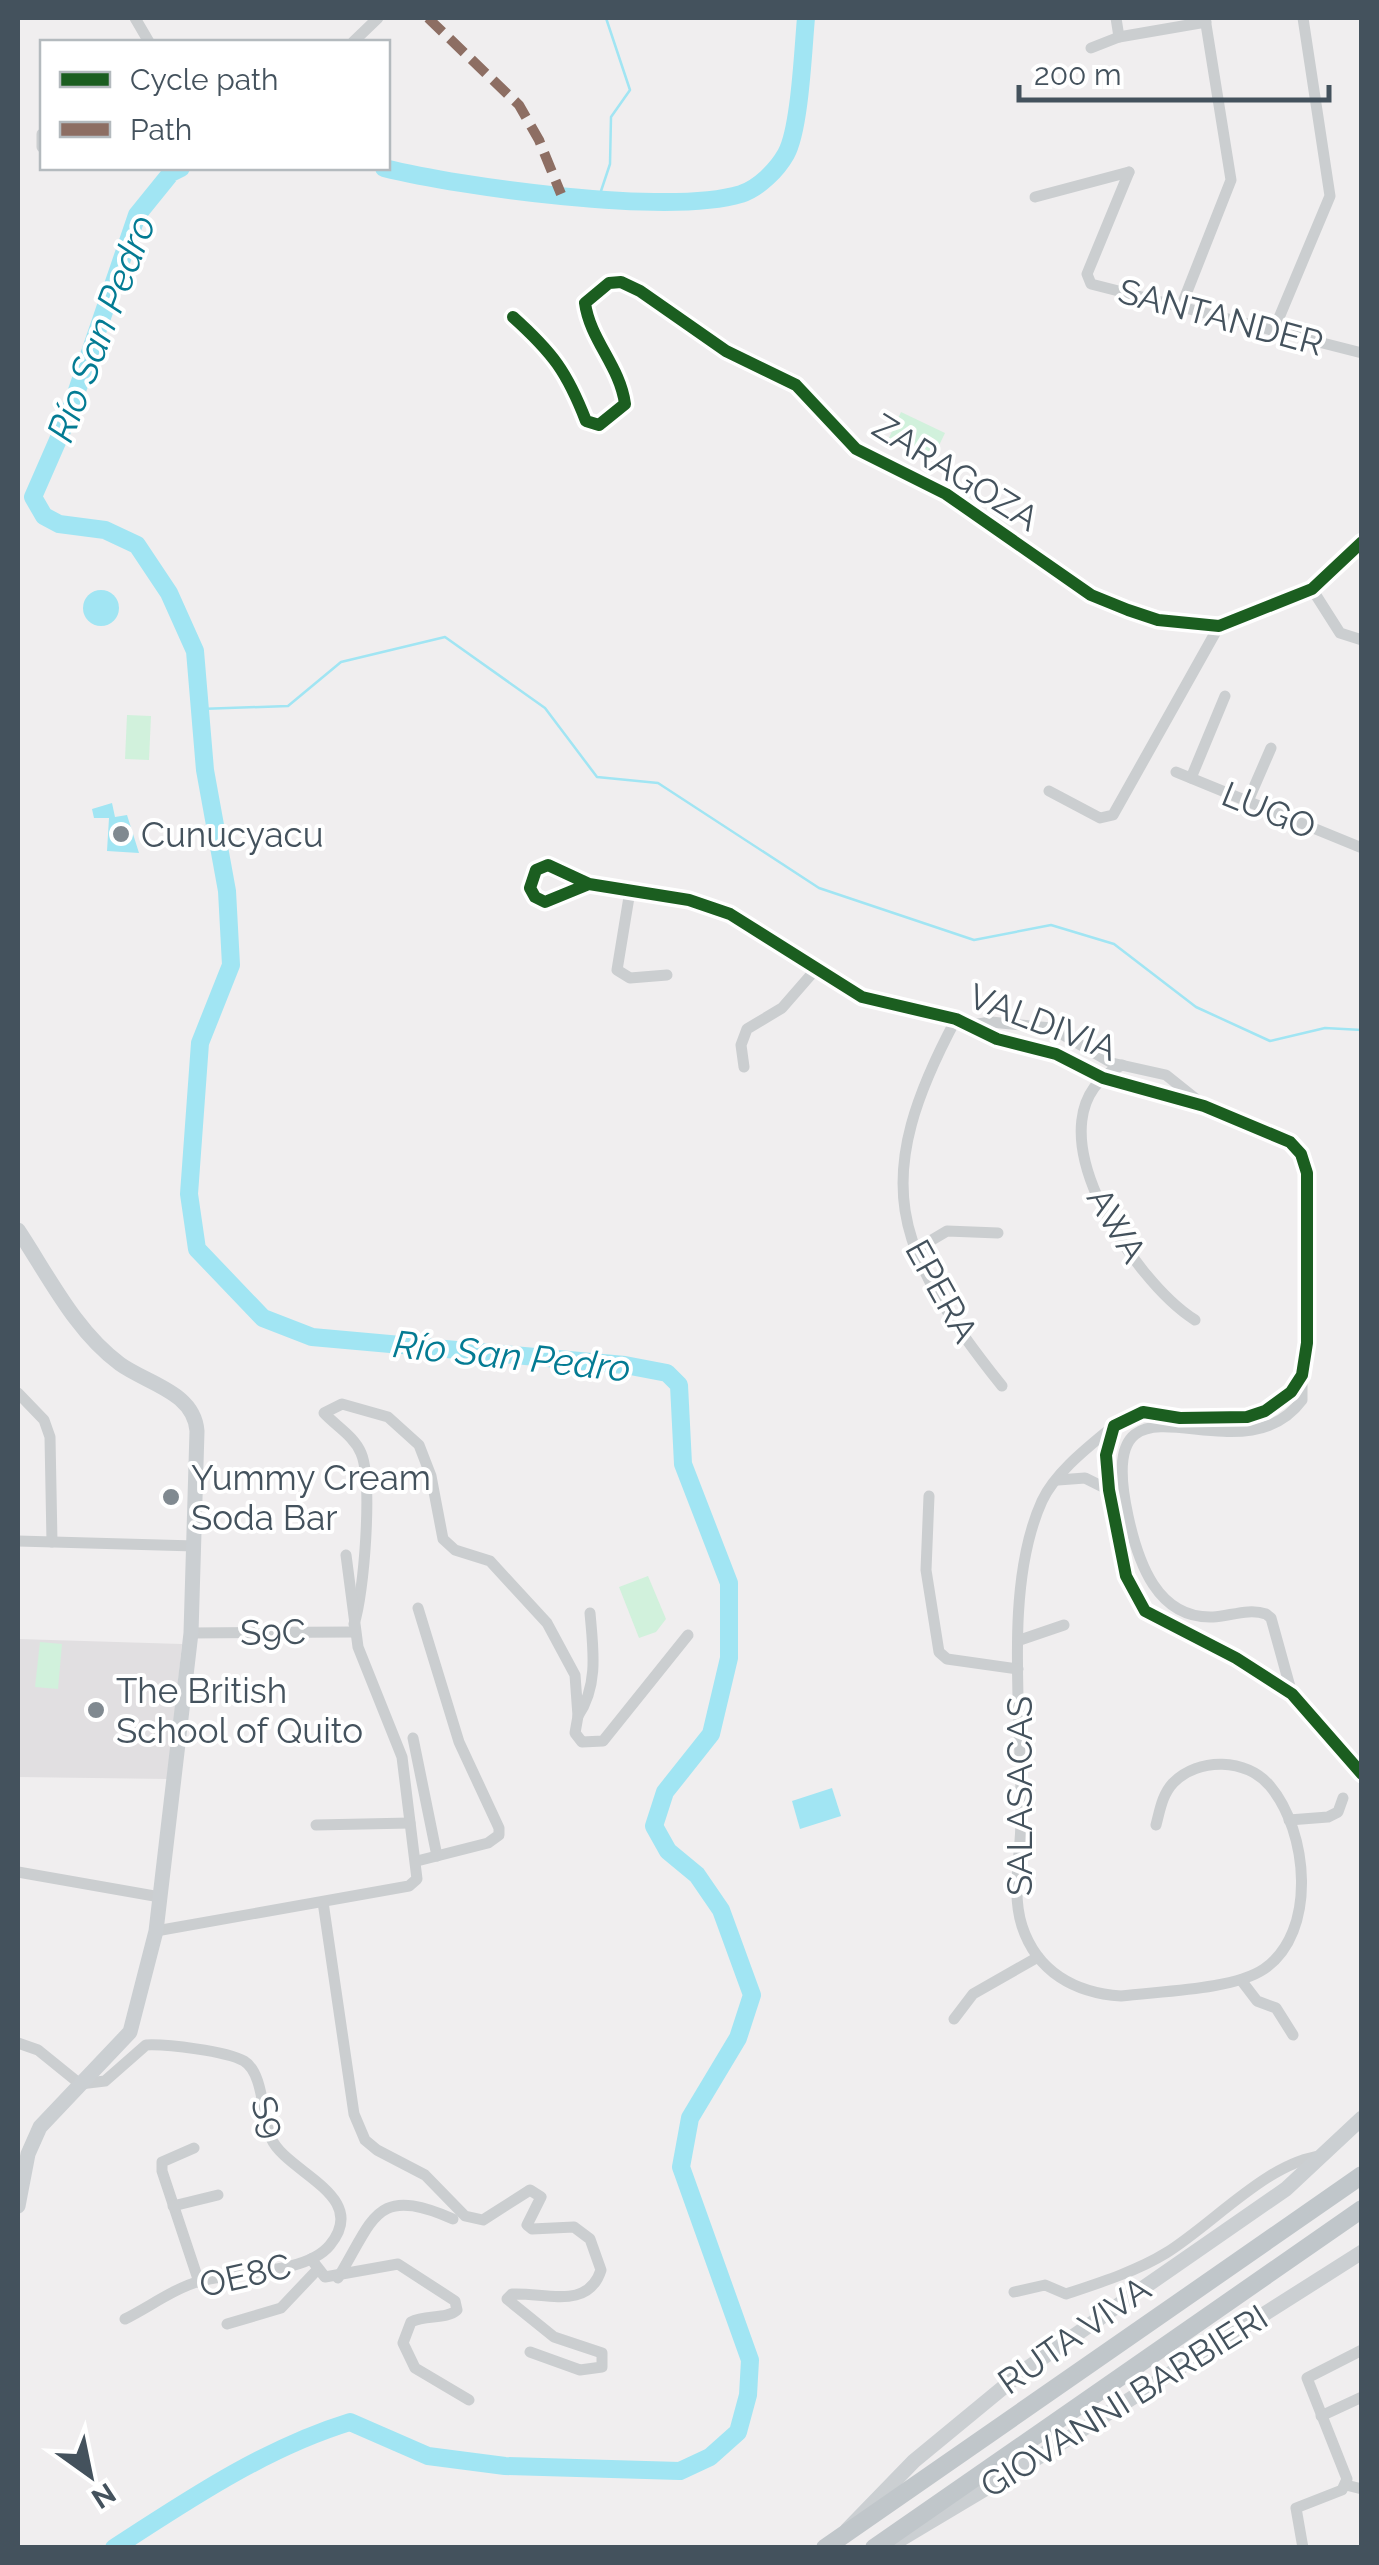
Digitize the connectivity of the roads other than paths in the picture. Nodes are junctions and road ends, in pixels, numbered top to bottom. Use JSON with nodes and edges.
{"nodes":[{"id":1,"x":134,"y":18,"type":"edge"},
{"id":2,"x":378,"y":18,"type":"edge"},
{"id":3,"x":1116,"y":18,"type":"edge"},
{"id":4,"x":1303,"y":18,"type":"edge"},
{"id":5,"x":1319,"y":18,"type":"edge"},
{"id":6,"x":1205,"y":20,"type":"edge"},
{"id":7,"x":1119,"y":37,"type":"junction"},
{"id":8,"x":148,"y":40,"type":"edge"},
{"id":9,"x":355,"y":40,"type":"edge"},
{"id":10,"x":1090,"y":48,"type":"dead end"},
{"id":11,"x":1035,"y":197,"type":"dead end"},
{"id":12,"x":1180,"y":307,"type":"junction"},
{"id":13,"x":513,"y":318,"type":"dead end"},
{"id":14,"x":1273,"y":332,"type":"junction"},
{"id":15,"x":1362,"y":353,"type":"edge"},
{"id":16,"x":1362,"y":542,"type":"edge"},
{"id":17,"x":1312,"y":589,"type":"junction"},
{"id":18,"x":1220,"y":626,"type":"junction"},
{"id":19,"x":1362,"y":640,"type":"edge"},
{"id":20,"x":1225,"y":696,"type":"dead end"},
{"id":21,"x":1271,"y":748,"type":"dead end"},
{"id":22,"x":1176,"y":772,"type":"dead end"},
{"id":23,"x":1191,"y":778,"type":"junction"},
{"id":24,"x":1049,"y":792,"type":"dead end"},
{"id":25,"x":1248,"y":801,"type":"junction"},
{"id":26,"x":1362,"y":848,"type":"edge"},
{"id":27,"x":589,"y":884,"type":"junction"},
{"id":28,"x":630,"y":890,"type":"junction"},
{"id":29,"x":816,"y":969,"type":"junction"},
{"id":30,"x":666,"y":974,"type":"dead end"},
{"id":31,"x":956,"y":1019,"type":"junction"},
{"id":32,"x":971,"y":1024,"type":"junction"},
{"id":33,"x":1122,"y":1065,"type":"junction"},
{"id":34,"x":744,"y":1067,"type":"dead end"},
{"id":35,"x":1103,"y":1078,"type":"junction"},
{"id":36,"x":1204,"y":1106,"type":"junction"},
{"id":37,"x":18,"y":1230,"type":"edge"},
{"id":38,"x":998,"y":1233,"type":"dead end"},
{"id":39,"x":914,"y":1250,"type":"junction"},
{"id":40,"x":1195,"y":1320,"type":"dead end"},
{"id":41,"x":1002,"y":1386,"type":"dead end"},
{"id":42,"x":18,"y":1393,"type":"edge"},
{"id":43,"x":1180,"y":1422,"type":"junction"},
{"id":44,"x":1114,"y":1426,"type":"junction"},
{"id":45,"x":1058,"y":1480,"type":"junction"},
{"id":46,"x":1109,"y":1490,"type":"junction"},
{"id":47,"x":929,"y":1496,"type":"dead end"},
{"id":48,"x":1124,"y":1497,"type":"junction"},
{"id":49,"x":18,"y":1541,"type":"edge"},
{"id":50,"x":52,"y":1542,"type":"junction"},
{"id":51,"x":196,"y":1546,"type":"junction"},
{"id":52,"x":346,"y":1555,"type":"dead end"},
{"id":53,"x":418,"y":1608,"type":"dead end"},
{"id":54,"x":590,"y":1613,"type":"dead end"},
{"id":55,"x":1064,"y":1625,"type":"dead end"},
{"id":56,"x":355,"y":1628,"type":"junction"},
{"id":57,"x":190,"y":1634,"type":"junction"},
{"id":58,"x":688,"y":1635,"type":"dead end"},
{"id":59,"x":1020,"y":1640,"type":"junction"},
{"id":60,"x":1018,"y":1669,"type":"junction"},
{"id":61,"x":1292,"y":1694,"type":"junction"},
{"id":62,"x":578,"y":1716,"type":"junction"},
{"id":63,"x":413,"y":1738,"type":"dead end"},
{"id":64,"x":1362,"y":1774,"type":"edge"},
{"id":65,"x":1343,"y":1798,"type":"dead end"},
{"id":66,"x":1290,"y":1820,"type":"junction"},
{"id":67,"x":410,"y":1823,"type":"junction"},
{"id":68,"x":316,"y":1825,"type":"dead end"},
{"id":69,"x":1156,"y":1825,"type":"dead end"},
{"id":70,"x":437,"y":1856,"type":"junction"},
{"id":71,"x":417,"y":1861,"type":"junction"},
{"id":72,"x":18,"y":1872,"type":"edge"},
{"id":73,"x":160,"y":1898,"type":"junction"},
{"id":74,"x":323,"y":1902,"type":"junction"},
{"id":75,"x":156,"y":1930,"type":"junction"},
{"id":76,"x":1038,"y":1957,"type":"junction"},
{"id":77,"x":1242,"y":1980,"type":"junction"},
{"id":78,"x":954,"y":2019,"type":"dead end"},
{"id":79,"x":1294,"y":2035,"type":"dead end"},
{"id":80,"x":18,"y":2043,"type":"edge"},
{"id":81,"x":80,"y":2084,"type":"junction"},
{"id":82,"x":1362,"y":2118,"type":"edge"},
{"id":83,"x":194,"y":2148,"type":"dead end"},
{"id":84,"x":1321,"y":2156,"type":"junction"},
{"id":85,"x":1362,"y":2175,"type":"edge"},
{"id":86,"x":218,"y":2195,"type":"dead end"},
{"id":87,"x":18,"y":2206,"type":"edge"},
{"id":88,"x":174,"y":2206,"type":"junction"},
{"id":89,"x":1362,"y":2208,"type":"edge"},
{"id":90,"x":454,"y":2219,"type":"dead end"},
{"id":91,"x":1362,"y":2252,"type":"edge"},
{"id":92,"x":314,"y":2264,"type":"junction"},
{"id":93,"x":338,"y":2278,"type":"junction"},
{"id":94,"x":198,"y":2282,"type":"junction"},
{"id":95,"x":1014,"y":2292,"type":"dead end"},
{"id":96,"x":125,"y":2319,"type":"dead end"},
{"id":97,"x":227,"y":2324,"type":"dead end"},
{"id":98,"x":1362,"y":2350,"type":"edge"},
{"id":99,"x":530,"y":2352,"type":"dead end"},
{"id":100,"x":1362,"y":2397,"type":"edge"},
{"id":101,"x":469,"y":2400,"type":"dead end"},
{"id":102,"x":1321,"y":2416,"type":"junction"},
{"id":103,"x":1346,"y":2485,"type":"junction"},
{"id":104,"x":1362,"y":2489,"type":"edge"},
{"id":105,"x":844,"y":2535,"type":"junction"},
{"id":106,"x":825,"y":2548,"type":"edge"},
{"id":107,"x":874,"y":2548,"type":"edge"},
{"id":108,"x":886,"y":2548,"type":"edge"},
{"id":109,"x":1303,"y":2548,"type":"edge"}],
"edges":[{"from":1,"to":8,"type":"street"},
{"from":2,"to":9,"type":"street"},
{"from":3,"to":7,"type":"street"},
{"from":4,"to":5,"type":"street"},
{"from":4,"to":14,"type":"street"},
{"from":6,"to":7,"type":"street"},
{"from":6,"to":12,"type":"street"},
{"from":7,"to":10,"type":"street"},
{"from":11,"to":12,"type":"street","name":"SANTANDER"},
{"from":12,"to":14,"type":"street","name":"SANTANDER"},
{"from":13,"to":18,"type":"street","name":"ZARAGOZA"},
{"from":14,"to":15,"type":"street","name":"SANTANDER"},
{"from":16,"to":17,"type":"street","name":"ZARAGOZA"},
{"from":17,"to":18,"type":"street","name":"ZARAGOZA"},
{"from":17,"to":19,"type":"street"},
{"from":18,"to":24,"type":"street"},
{"from":20,"to":23,"type":"street"},
{"from":21,"to":25,"type":"street"},
{"from":22,"to":23,"type":"street","name":"LUGO"},
{"from":23,"to":25,"type":"street","name":"LUGO"},
{"from":25,"to":26,"type":"street","name":"LUGO"},
{"from":27,"to":27,"type":"street","name":"VALDIVIA"},
{"from":27,"to":28,"type":"street","name":"VALDIVIA"},
{"from":28,"to":29,"type":"street","name":"VALDIVIA"},
{"from":28,"to":30,"type":"street"},
{"from":29,"to":31,"type":"street","name":"VALDIVIA"},
{"from":29,"to":34,"type":"street"},
{"from":31,"to":32,"type":"street","name":"VALDIVIA"},
{"from":31,"to":39,"type":"street","name":"EPERA"},
{"from":32,"to":33,"type":"street","name":"VALDIVIA"},
{"from":32,"to":35,"type":"street","name":"VALDIVIA"},
{"from":33,"to":35,"type":"street"},
{"from":33,"to":36,"type":"street","name":"VALDIVIA"},
{"from":35,"to":36,"type":"street","name":"VALDIVIA"},
{"from":35,"to":40,"type":"street","name":"AWA"},
{"from":36,"to":43,"type":"street","name":"VALDIVIA"},
{"from":37,"to":51,"type":"main road"},
{"from":38,"to":39,"type":"street"},
{"from":39,"to":41,"type":"street","name":"EPERA"},
{"from":42,"to":50,"type":"street"},
{"from":43,"to":44,"type":"street"},
{"from":43,"to":48,"type":"street"},
{"from":44,"to":45,"type":"street","name":"SALASACAS"},
{"from":44,"to":46,"type":"street"},
{"from":45,"to":46,"type":"street"},
{"from":45,"to":59,"type":"street","name":"SALASACAS"},
{"from":46,"to":48,"type":"street"},
{"from":46,"to":61,"type":"street"},
{"from":47,"to":60,"type":"street"},
{"from":48,"to":61,"type":"street"},
{"from":49,"to":50,"type":"street"},
{"from":50,"to":51,"type":"street"},
{"from":51,"to":57,"type":"main road"},
{"from":52,"to":56,"type":"street"},
{"from":53,"to":70,"type":"street"},
{"from":54,"to":62,"type":"street"},
{"from":55,"to":59,"type":"street"},
{"from":56,"to":57,"type":"street","name":"S9C"},
{"from":56,"to":62,"type":"street"},
{"from":56,"to":67,"type":"street"},
{"from":57,"to":73,"type":"main road"},
{"from":58,"to":62,"type":"street"},
{"from":59,"to":60,"type":"street","name":"SALASACAS"},
{"from":60,"to":76,"type":"street","name":"SALASACAS"},
{"from":61,"to":64,"type":"street"},
{"from":63,"to":70,"type":"street"},
{"from":65,"to":66,"type":"street"},
{"from":66,"to":69,"type":"street"},
{"from":66,"to":77,"type":"street"},
{"from":67,"to":68,"type":"street"},
{"from":67,"to":71,"type":"street"},
{"from":70,"to":71,"type":"street"},
{"from":71,"to":74,"type":"street"},
{"from":72,"to":73,"type":"street"},
{"from":73,"to":75,"type":"main road"},
{"from":74,"to":75,"type":"street"},
{"from":74,"to":99,"type":"street"},
{"from":75,"to":81,"type":"main road"},
{"from":76,"to":77,"type":"street"},
{"from":76,"to":78,"type":"street"},
{"from":77,"to":79,"type":"street"},
{"from":80,"to":81,"type":"street"},
{"from":81,"to":87,"type":"main road"},
{"from":81,"to":92,"type":"street","name":"S9"},
{"from":82,"to":84,"type":"main road"},
{"from":83,"to":88,"type":"street"},
{"from":84,"to":95,"type":"street"},
{"from":84,"to":105,"type":"main road"},
{"from":85,"to":105,"type":"highway","name":"RUTA VIVA"},
{"from":86,"to":88,"type":"street"},
{"from":88,"to":94,"type":"street"},
{"from":89,"to":107,"type":"highway","name":"RUTA VIVA"},
{"from":90,"to":93,"type":"street"},
{"from":91,"to":108,"type":"main road","name":"GIOVANNI BARBIERI"},
{"from":92,"to":93,"type":"street"},
{"from":92,"to":94,"type":"street","name":"OE8C"},
{"from":92,"to":97,"type":"street"},
{"from":93,"to":101,"type":"street"},
{"from":94,"to":96,"type":"street","name":"OE8C"},
{"from":98,"to":102,"type":"street"},
{"from":100,"to":102,"type":"street"},
{"from":102,"to":103,"type":"street"},
{"from":103,"to":104,"type":"street"},
{"from":103,"to":109,"type":"street"},
{"from":105,"to":106,"type":"highway","name":"RUTA VIVA"}]}
